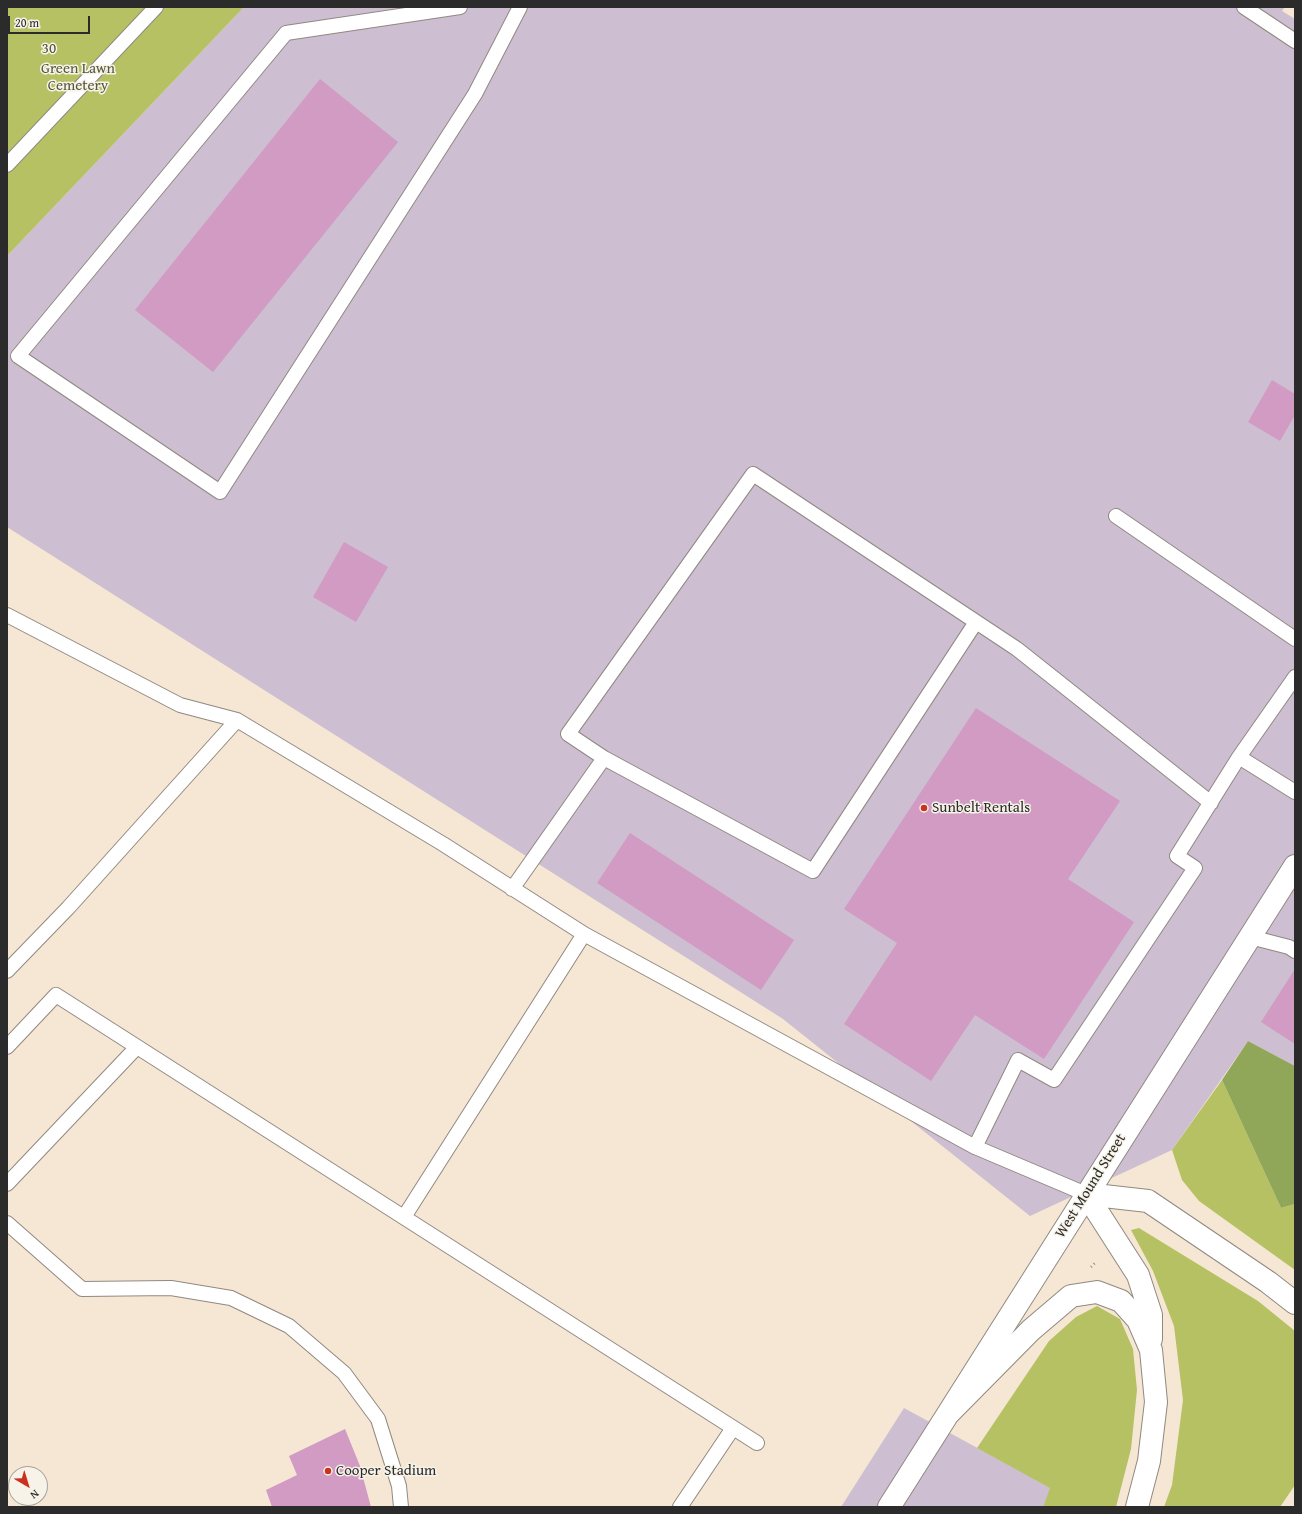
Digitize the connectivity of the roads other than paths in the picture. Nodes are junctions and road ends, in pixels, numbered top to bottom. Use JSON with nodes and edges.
{"nodes":[{"id":1,"x":156,"y":7,"type":"edge"},
{"id":2,"x":460,"y":7,"type":"edge"},
{"id":3,"x":520,"y":7,"type":"edge"},
{"id":4,"x":1244,"y":7,"type":"edge"},
{"id":5,"x":1295,"y":40,"type":"edge"},
{"id":6,"x":7,"y":165,"type":"edge"},
{"id":7,"x":1116,"y":516,"type":"dead end"},
{"id":8,"x":7,"y":615,"type":"edge"},
{"id":9,"x":976,"y":622,"type":"junction"},
{"id":10,"x":1295,"y":639,"type":"edge"},
{"id":11,"x":1295,"y":677,"type":"edge"},
{"id":12,"x":237,"y":720,"type":"junction"},
{"id":13,"x":1239,"y":757,"type":"junction"},
{"id":14,"x":604,"y":758,"type":"junction"},
{"id":15,"x":1295,"y":792,"type":"edge"},
{"id":16,"x":1211,"y":803,"type":"junction"},
{"id":17,"x":1295,"y":866,"type":"edge"},
{"id":18,"x":512,"y":889,"type":"junction"},
{"id":19,"x":584,"y":934,"type":"junction"},
{"id":20,"x":1250,"y":937,"type":"junction"},
{"id":21,"x":1295,"y":951,"type":"edge"},
{"id":22,"x":7,"y":971,"type":"edge"},
{"id":23,"x":7,"y":1047,"type":"edge"},
{"id":24,"x":137,"y":1047,"type":"junction"},
{"id":25,"x":975,"y":1147,"type":"junction"},
{"id":26,"x":7,"y":1184,"type":"edge"},
{"id":27,"x":1086,"y":1194,"type":"junction"},
{"id":28,"x":404,"y":1217,"type":"junction"},
{"id":29,"x":7,"y":1223,"type":"edge"},
{"id":30,"x":1295,"y":1303,"type":"edge"},
{"id":31,"x":1150,"y":1350,"type":"junction"},
{"id":32,"x":950,"y":1412,"type":"junction"},
{"id":33,"x":733,"y":1428,"type":"junction"},
{"id":34,"x":756,"y":1443,"type":"dead end"},
{"id":35,"x":401,"y":1507,"type":"edge"},
{"id":36,"x":680,"y":1507,"type":"edge"},
{"id":37,"x":889,"y":1507,"type":"edge"},
{"id":38,"x":1137,"y":1507,"type":"edge"}],
"edges":[{"from":1,"to":6,"type":"lane"},
{"from":2,"to":3,"type":"lane"},
{"from":4,"to":5,"type":"lane"},
{"from":7,"to":10,"type":"lane"},
{"from":8,"to":12,"type":"lane"},
{"from":9,"to":14,"type":"lane"},
{"from":9,"to":14,"type":"lane"},
{"from":9,"to":16,"type":"lane"},
{"from":11,"to":13,"type":"lane"},
{"from":12,"to":18,"type":"lane"},
{"from":12,"to":22,"type":"lane"},
{"from":13,"to":15,"type":"lane"},
{"from":13,"to":16,"type":"lane"},
{"from":14,"to":18,"type":"lane"},
{"from":16,"to":25,"type":"lane"},
{"from":17,"to":20,"type":"main road","name":"West Mound Street"},
{"from":18,"to":19,"type":"lane"},
{"from":19,"to":25,"type":"lane"},
{"from":19,"to":28,"type":"lane"},
{"from":20,"to":21,"type":"lane"},
{"from":20,"to":27,"type":"main road","name":"West Mound Street"},
{"from":23,"to":24,"type":"lane"},
{"from":24,"to":26,"type":"lane"},
{"from":24,"to":28,"type":"lane"},
{"from":25,"to":27,"type":"lane"},
{"from":27,"to":30,"type":"main road"},
{"from":27,"to":31,"type":"main road"},
{"from":27,"to":32,"type":"main road","name":"West Mound Street"},
{"from":28,"to":33,"type":"lane"},
{"from":29,"to":35,"type":"lane"},
{"from":31,"to":32,"type":"main road"},
{"from":31,"to":38,"type":"main road"},
{"from":32,"to":37,"type":"main road","name":"West Mound Street"},
{"from":33,"to":34,"type":"lane"},
{"from":33,"to":36,"type":"lane"}]}
